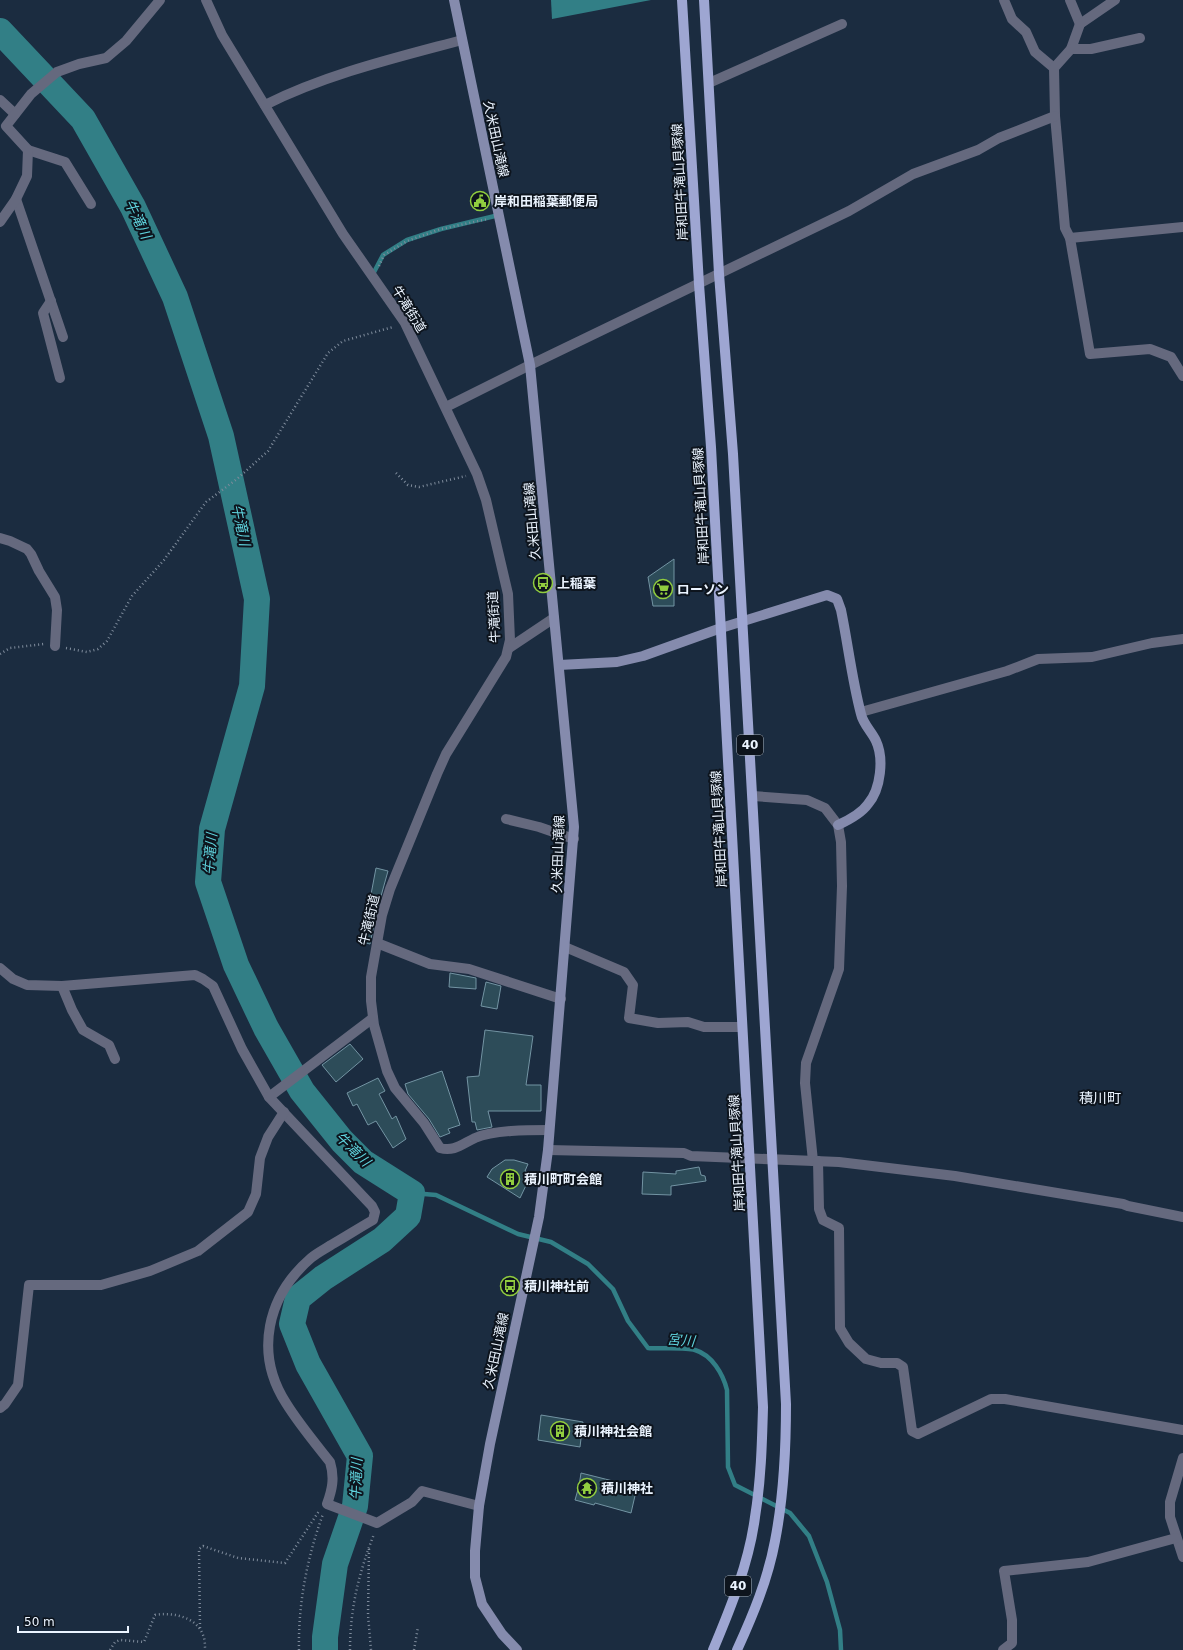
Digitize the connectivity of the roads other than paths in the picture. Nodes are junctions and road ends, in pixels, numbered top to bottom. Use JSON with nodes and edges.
{"nodes":[{"id":1,"x":160,"y":0,"type":"edge"},
{"id":2,"x":206,"y":0,"type":"edge"},
{"id":3,"x":454,"y":0,"type":"edge"},
{"id":4,"x":682,"y":0,"type":"edge"},
{"id":5,"x":704,"y":0,"type":"edge"},
{"id":6,"x":1004,"y":0,"type":"edge"},
{"id":7,"x":1070,"y":0,"type":"edge"},
{"id":8,"x":1115,"y":0,"type":"edge"},
{"id":9,"x":842,"y":24,"type":"dead end"},
{"id":10,"x":1080,"y":24,"type":"junction"},
{"id":11,"x":1140,"y":38,"type":"dead end"},
{"id":12,"x":462,"y":40,"type":"junction"},
{"id":13,"x":1071,"y":49,"type":"junction"},
{"id":14,"x":1054,"y":68,"type":"junction"},
{"id":15,"x":709,"y":84,"type":"junction"},
{"id":16,"x":0,"y":100,"type":"edge"},
{"id":17,"x":265,"y":105,"type":"junction"},
{"id":18,"x":15,"y":114,"type":"junction"},
{"id":19,"x":1055,"y":116,"type":"junction"},
{"id":20,"x":28,"y":150,"type":"junction"},
{"id":21,"x":16,"y":199,"type":"junction"},
{"id":22,"x":91,"y":204,"type":"dead end"},
{"id":23,"x":0,"y":222,"type":"edge"},
{"id":24,"x":1183,"y":227,"type":"edge"},
{"id":25,"x":1070,"y":238,"type":"junction"},
{"id":26,"x":720,"y":274,"type":"junction"},
{"id":27,"x":699,"y":284,"type":"junction"},
{"id":28,"x":51,"y":301,"type":"junction"},
{"id":29,"x":63,"y":337,"type":"dead end"},
{"id":30,"x":530,"y":365,"type":"junction"},
{"id":31,"x":1183,"y":376,"type":"edge"},
{"id":32,"x":60,"y":378,"type":"dead end"},
{"id":33,"x":446,"y":407,"type":"junction"},
{"id":34,"x":0,"y":538,"type":"edge"},
{"id":35,"x":554,"y":618,"type":"junction"},
{"id":36,"x":743,"y":622,"type":"junction"},
{"id":37,"x":721,"y":628,"type":"junction"},
{"id":38,"x":1183,"y":639,"type":"edge"},
{"id":39,"x":55,"y":646,"type":"road end"},
{"id":40,"x":509,"y":648,"type":"junction"},
{"id":41,"x":559,"y":665,"type":"junction"},
{"id":42,"x":861,"y":712,"type":"junction"},
{"id":43,"x":753,"y":796,"type":"junction"},
{"id":44,"x":506,"y":819,"type":"dead end"},
{"id":45,"x":838,"y":825,"type":"junction"},
{"id":46,"x":574,"y":839,"type":"junction"},
{"id":47,"x":377,"y":943,"type":"junction"},
{"id":48,"x":565,"y":947,"type":"junction"},
{"id":49,"x":0,"y":968,"type":"edge"},
{"id":50,"x":62,"y":986,"type":"junction"},
{"id":51,"x":561,"y":999,"type":"junction"},
{"id":52,"x":373,"y":1018,"type":"junction"},
{"id":53,"x":742,"y":1027,"type":"junction"},
{"id":54,"x":115,"y":1059,"type":"dead end"},
{"id":55,"x":269,"y":1097,"type":"junction"},
{"id":56,"x":284,"y":1112,"type":"junction"},
{"id":57,"x":549,"y":1130,"type":"junction"},
{"id":58,"x":548,"y":1150,"type":"junction"},
{"id":59,"x":750,"y":1159,"type":"junction"},
{"id":60,"x":772,"y":1159,"type":"junction"},
{"id":61,"x":816,"y":1161,"type":"junction"},
{"id":62,"x":1183,"y":1217,"type":"edge"},
{"id":63,"x":0,"y":1408,"type":"edge"},
{"id":64,"x":1183,"y":1430,"type":"edge"},
{"id":65,"x":1183,"y":1458,"type":"edge"},
{"id":66,"x":478,"y":1506,"type":"junction"},
{"id":67,"x":1176,"y":1538,"type":"junction"},
{"id":68,"x":1183,"y":1557,"type":"edge"},
{"id":69,"x":517,"y":1650,"type":"edge"},
{"id":70,"x":713,"y":1650,"type":"edge"},
{"id":71,"x":737,"y":1650,"type":"edge"},
{"id":72,"x":1004,"y":1650,"type":"edge"}],
"edges":[{"from":1,"to":18,"type":"street"},
{"from":2,"to":17,"type":"street","name":"牛滝街道"},
{"from":3,"to":12,"type":"street","name":"久米田山滝線"},
{"from":4,"to":27,"type":"main road","name":"岸和田牛滝山貝塚線","number":"40"},
{"from":5,"to":15,"type":"main road","number":"40"},
{"from":6,"to":14,"type":"street"},
{"from":7,"to":10,"type":"street"},
{"from":8,"to":10,"type":"street"},
{"from":9,"to":15,"type":"street"},
{"from":10,"to":13,"type":"street"},
{"from":11,"to":13,"type":"street"},
{"from":12,"to":17,"type":"street"},
{"from":12,"to":30,"type":"street","name":"久米田山滝線"},
{"from":13,"to":14,"type":"street"},
{"from":14,"to":19,"type":"street"},
{"from":15,"to":26,"type":"main road","number":"40"},
{"from":16,"to":18,"type":"street"},
{"from":17,"to":33,"type":"street","name":"牛滝街道"},
{"from":18,"to":20,"type":"street"},
{"from":19,"to":25,"type":"street"},
{"from":19,"to":26,"type":"street"},
{"from":20,"to":21,"type":"street"},
{"from":20,"to":22,"type":"street"},
{"from":21,"to":23,"type":"street"},
{"from":21,"to":28,"type":"street"},
{"from":24,"to":25,"type":"street"},
{"from":25,"to":31,"type":"street"},
{"from":26,"to":27,"type":"street"},
{"from":26,"to":36,"type":"main road","number":"40"},
{"from":27,"to":30,"type":"street"},
{"from":27,"to":37,"type":"main road","name":"岸和田牛滝山貝塚線","number":"40"},
{"from":28,"to":29,"type":"street"},
{"from":28,"to":32,"type":"street"},
{"from":30,"to":33,"type":"street"},
{"from":30,"to":35,"type":"street","name":"久米田山滝線"},
{"from":33,"to":40,"type":"street","name":"牛滝街道"},
{"from":34,"to":39,"type":"street"},
{"from":35,"to":40,"type":"street"},
{"from":35,"to":41,"type":"street","name":"久米田山滝線"},
{"from":36,"to":37,"type":"street"},
{"from":36,"to":42,"type":"street"},
{"from":36,"to":43,"type":"main road","number":"40"},
{"from":37,"to":41,"type":"street"},
{"from":37,"to":53,"type":"main road","name":"岸和田牛滝山貝塚線","number":"40"},
{"from":38,"to":42,"type":"street"},
{"from":40,"to":47,"type":"street","name":"牛滝街道"},
{"from":41,"to":46,"type":"street","name":"久米田山滝線"},
{"from":42,"to":45,"type":"street"},
{"from":43,"to":45,"type":"street"},
{"from":43,"to":60,"type":"main road","number":"40"},
{"from":44,"to":46,"type":"street"},
{"from":45,"to":61,"type":"street"},
{"from":46,"to":48,"type":"street","name":"久米田山滝線"},
{"from":47,"to":51,"type":"street"},
{"from":47,"to":52,"type":"street","name":"牛滝街道"},
{"from":48,"to":51,"type":"street","name":"久米田山滝線"},
{"from":48,"to":53,"type":"street"},
{"from":49,"to":50,"type":"street"},
{"from":50,"to":54,"type":"street"},
{"from":50,"to":55,"type":"street"},
{"from":51,"to":57,"type":"street","name":"久米田山滝線"},
{"from":52,"to":55,"type":"street"},
{"from":52,"to":57,"type":"street","name":"牛滝街道"},
{"from":53,"to":59,"type":"main road","name":"岸和田牛滝山貝塚線","number":"40"},
{"from":55,"to":56,"type":"street"},
{"from":56,"to":63,"type":"street"},
{"from":56,"to":66,"type":"street"},
{"from":57,"to":58,"type":"street","name":"久米田山滝線"},
{"from":58,"to":59,"type":"street"},
{"from":58,"to":66,"type":"street","name":"久米田山滝線"},
{"from":59,"to":60,"type":"street"},
{"from":59,"to":70,"type":"main road","name":"岸和田牛滝山貝塚線","number":"40"},
{"from":60,"to":61,"type":"street"},
{"from":60,"to":71,"type":"main road","number":"40"},
{"from":61,"to":62,"type":"street"},
{"from":61,"to":64,"type":"street"},
{"from":65,"to":67,"type":"street"},
{"from":66,"to":69,"type":"street","name":"久米田山滝線"},
{"from":67,"to":68,"type":"street"},
{"from":67,"to":72,"type":"street"}]}
